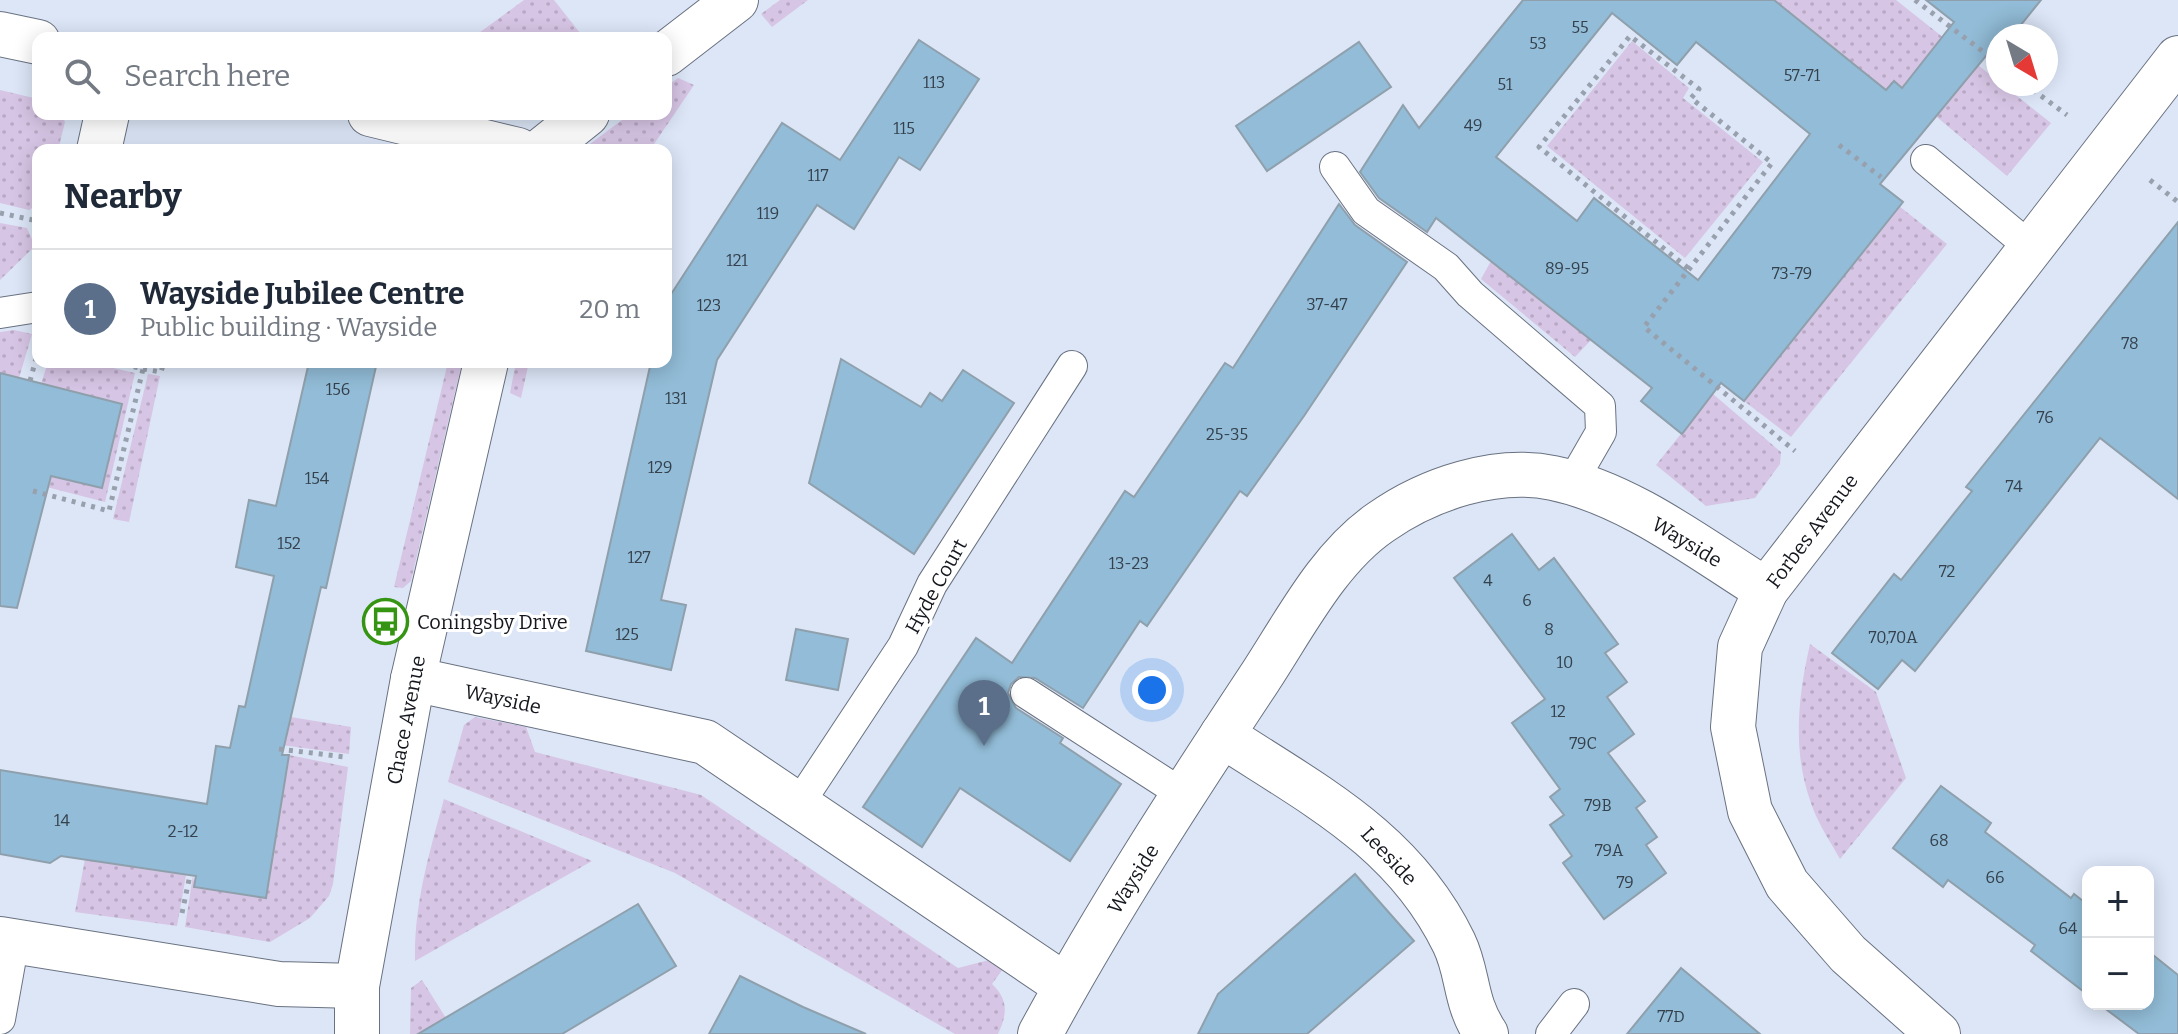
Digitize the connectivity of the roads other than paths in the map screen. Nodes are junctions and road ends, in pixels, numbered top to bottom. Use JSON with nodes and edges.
{"nodes":[{"id":1,"x":736,"y":0,"type":"edge"},
{"id":2,"x":0,"y":34,"type":"edge"},
{"id":3,"x":32,"y":41,"type":"edge"},
{"id":4,"x":672,"y":49,"type":"edge"},
{"id":5,"x":2178,"y":58,"type":"edge"},
{"id":6,"x":106,"y":120,"type":"edge"},
{"id":7,"x":395,"y":120,"type":"edge"},
{"id":8,"x":580,"y":120,"type":"edge"},
{"id":9,"x":100,"y":144,"type":"edge"},
{"id":10,"x":493,"y":144,"type":"edge"},
{"id":11,"x":550,"y":144,"type":"edge"},
{"id":12,"x":1926,"y":160,"type":"dead end"},
{"id":13,"x":1335,"y":167,"type":"dead end"},
{"id":14,"x":2030,"y":247,"type":"junction"},
{"id":15,"x":32,"y":308,"type":"edge"},
{"id":16,"x":0,"y":313,"type":"edge"},
{"id":17,"x":1072,"y":366,"type":"dead end"},
{"id":18,"x":485,"y":368,"type":"edge"},
{"id":19,"x":1571,"y":484,"type":"junction"},
{"id":20,"x":1766,"y":590,"type":"junction"},
{"id":21,"x":413,"y":679,"type":"junction"},
{"id":22,"x":1026,"y":693,"type":"dead end"},
{"id":23,"x":1222,"y":735,"type":"junction"},
{"id":24,"x":1184,"y":795,"type":"junction"},
{"id":25,"x":798,"y":805,"type":"junction"},
{"id":26,"x":7,"y":940,"type":"edge"},
{"id":27,"x":357,"y":986,"type":"junction"},
{"id":28,"x":1066,"y":986,"type":"junction"},
{"id":29,"x":1574,"y":1004,"type":"dead end"},
{"id":30,"x":0,"y":1019,"type":"edge"},
{"id":31,"x":357,"y":1034,"type":"edge"},
{"id":32,"x":1040,"y":1034,"type":"edge"},
{"id":33,"x":1486,"y":1034,"type":"edge"},
{"id":34,"x":1551,"y":1034,"type":"edge"},
{"id":35,"x":1938,"y":1034,"type":"edge"}],
"edges":[{"from":1,"to":4,"type":"street"},
{"from":2,"to":3,"type":"street"},
{"from":5,"to":14,"type":"street","name":"Forbes Avenue"},
{"from":6,"to":9,"type":"street"},
{"from":7,"to":10,"type":"street"},
{"from":8,"to":11,"type":"street"},
{"from":12,"to":14,"type":"lane"},
{"from":13,"to":19,"type":"lane"},
{"from":14,"to":20,"type":"street","name":"Forbes Avenue"},
{"from":15,"to":16,"type":"lane"},
{"from":17,"to":25,"type":"lane","name":"Hyde Court"},
{"from":18,"to":21,"type":"street","name":"Chace Avenue"},
{"from":19,"to":20,"type":"street","name":"Wayside"},
{"from":19,"to":23,"type":"street","name":"Wayside"},
{"from":20,"to":35,"type":"street","name":"Forbes Avenue"},
{"from":21,"to":25,"type":"street","name":"Wayside"},
{"from":21,"to":27,"type":"street","name":"Chace Avenue"},
{"from":22,"to":24,"type":"lane"},
{"from":23,"to":24,"type":"street","name":"Wayside"},
{"from":23,"to":33,"type":"street","name":"Leeside"},
{"from":24,"to":28,"type":"street","name":"Wayside"},
{"from":25,"to":28,"type":"street","name":"Wayside"},
{"from":26,"to":27,"type":"street"},
{"from":26,"to":30,"type":"lane"},
{"from":27,"to":31,"type":"street","name":"Chace Avenue"},
{"from":28,"to":32,"type":"street"},
{"from":29,"to":34,"type":"lane"}]}
